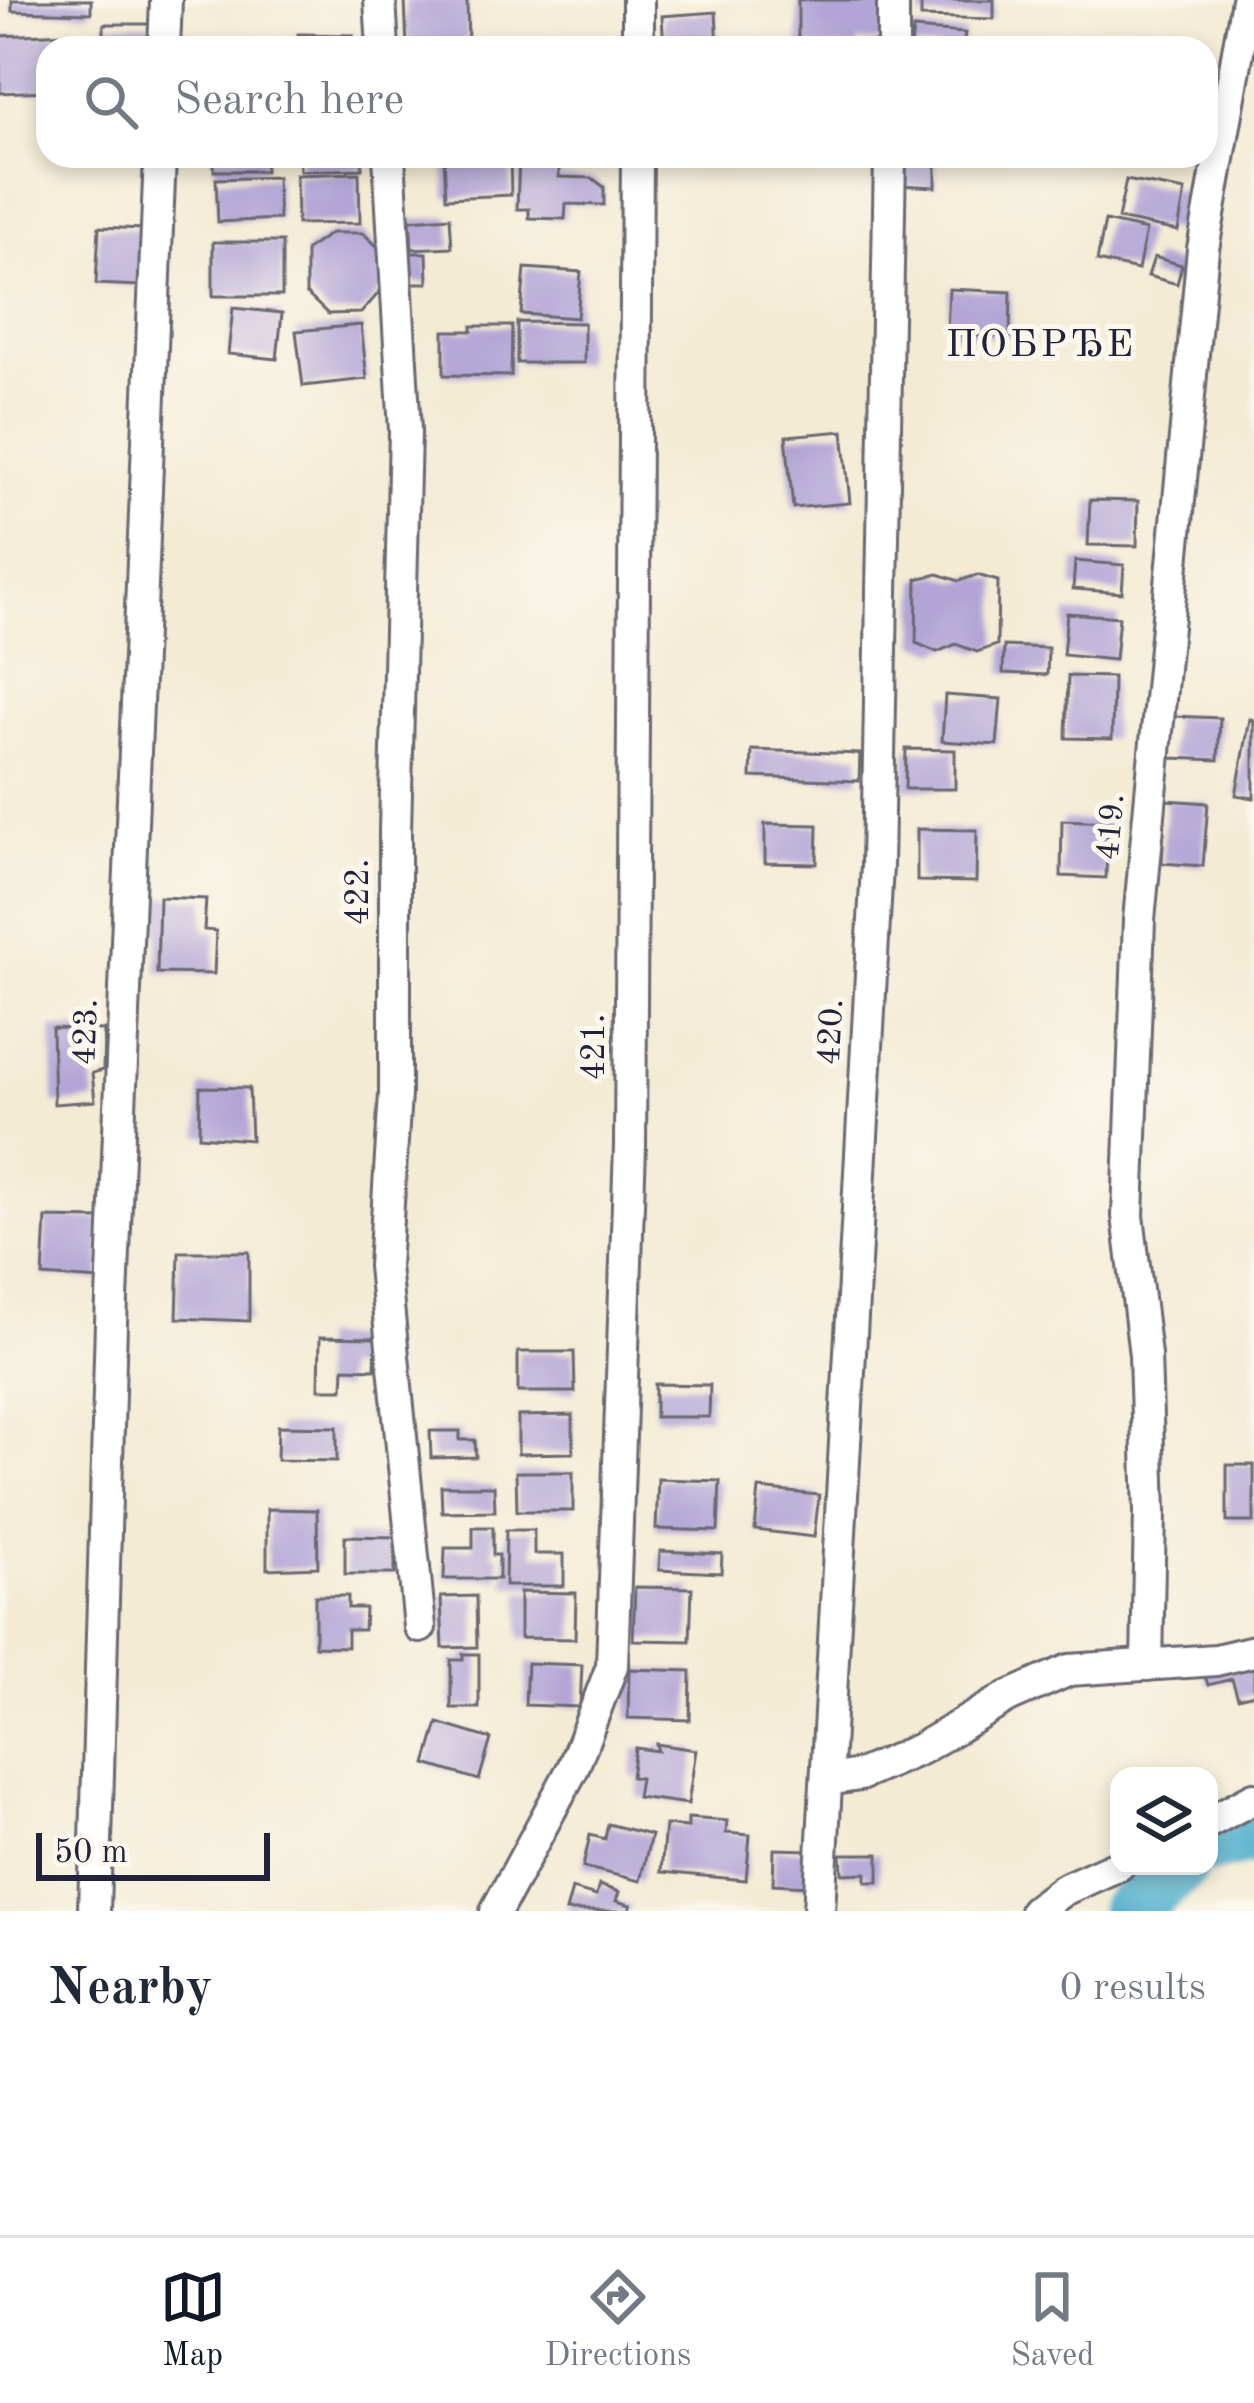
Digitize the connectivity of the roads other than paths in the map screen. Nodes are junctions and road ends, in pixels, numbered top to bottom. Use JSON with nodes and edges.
{"nodes":[{"id":1,"x":166,"y":0,"type":"edge"},
{"id":2,"x":380,"y":0,"type":"edge"},
{"id":3,"x":638,"y":0,"type":"edge"},
{"id":4,"x":893,"y":0,"type":"edge"},
{"id":5,"x":1247,"y":0,"type":"edge"},
{"id":6,"x":164,"y":36,"type":"edge"},
{"id":7,"x":382,"y":36,"type":"edge"},
{"id":8,"x":638,"y":36,"type":"edge"},
{"id":9,"x":892,"y":36,"type":"edge"},
{"id":10,"x":1218,"y":164,"type":"edge"},
{"id":11,"x":159,"y":168,"type":"edge"},
{"id":12,"x":390,"y":168,"type":"edge"},
{"id":13,"x":637,"y":168,"type":"edge"},
{"id":14,"x":890,"y":168,"type":"edge"},
{"id":15,"x":1217,"y":168,"type":"edge"},
{"id":16,"x":420,"y":1627,"type":"dead end"},
{"id":17,"x":1254,"y":1651,"type":"edge"},
{"id":18,"x":1147,"y":1665,"type":"junction"},
{"id":19,"x":827,"y":1780,"type":"junction"},
{"id":20,"x":1254,"y":1798,"type":"edge"},
{"id":21,"x":1218,"y":1817,"type":"edge"},
{"id":22,"x":1110,"y":1869,"type":"edge"},
{"id":23,"x":94,"y":1911,"type":"edge"},
{"id":24,"x":496,"y":1911,"type":"edge"},
{"id":25,"x":819,"y":1911,"type":"edge"},
{"id":26,"x":1035,"y":1911,"type":"edge"}],
"edges":[{"from":1,"to":6,"type":"street"},
{"from":2,"to":7,"type":"street"},
{"from":3,"to":8,"type":"street"},
{"from":4,"to":9,"type":"street"},
{"from":5,"to":10,"type":"street","name":"419."},
{"from":11,"to":23,"type":"street","name":"423."},
{"from":12,"to":16,"type":"street","name":"422."},
{"from":13,"to":24,"type":"street","name":"421."},
{"from":14,"to":19,"type":"street","name":"420."},
{"from":15,"to":18,"type":"street","name":"419."},
{"from":17,"to":18,"type":"street"},
{"from":18,"to":19,"type":"street"},
{"from":19,"to":25,"type":"street","name":"420."},
{"from":20,"to":21,"type":"street"},
{"from":22,"to":26,"type":"street"}]}
